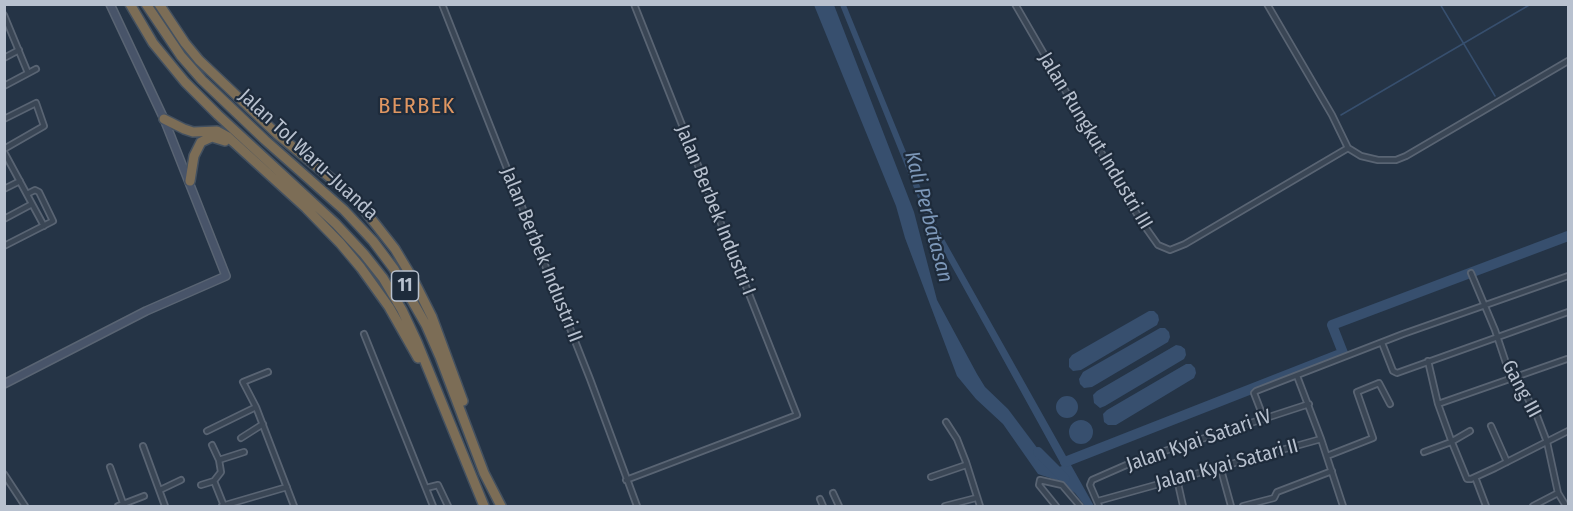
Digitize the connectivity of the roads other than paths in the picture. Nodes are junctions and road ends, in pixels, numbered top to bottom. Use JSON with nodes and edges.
{"nodes":[{"id":1,"x":110,"y":4,"type":"edge"},
{"id":2,"x":130,"y":4,"type":"edge"},
{"id":3,"x":146,"y":4,"type":"edge"},
{"id":4,"x":159,"y":4,"type":"edge"},
{"id":5,"x":442,"y":4,"type":"edge"},
{"id":6,"x":634,"y":4,"type":"edge"},
{"id":7,"x":1015,"y":4,"type":"edge"},
{"id":8,"x":1267,"y":4,"type":"edge"},
{"id":9,"x":4,"y":15,"type":"edge"},
{"id":10,"x":7,"y":27,"type":"edge"},
{"id":11,"x":19,"y":50,"type":"junction"},
{"id":12,"x":4,"y":58,"type":"edge"},
{"id":13,"x":1569,"y":61,"type":"edge"},
{"id":14,"x":36,"y":69,"type":"dead end"},
{"id":15,"x":28,"y":73,"type":"junction"},
{"id":16,"x":4,"y":86,"type":"edge"},
{"id":17,"x":4,"y":119,"type":"edge"},
{"id":18,"x":164,"y":119,"type":"junction"},
{"id":19,"x":1348,"y":148,"type":"junction"},
{"id":20,"x":4,"y":150,"type":"edge"},
{"id":21,"x":6,"y":159,"type":"edge"},
{"id":22,"x":20,"y":181,"type":"junction"},
{"id":23,"x":190,"y":181,"type":"junction"},
{"id":24,"x":4,"y":189,"type":"edge"},
{"id":25,"x":290,"y":193,"type":"junction"},
{"id":26,"x":27,"y":194,"type":"junction"},
{"id":27,"x":32,"y":204,"type":"junction"},
{"id":28,"x":4,"y":219,"type":"edge"},
{"id":29,"x":44,"y":226,"type":"junction"},
{"id":30,"x":4,"y":246,"type":"edge"},
{"id":31,"x":1471,"y":273,"type":"dead end"},
{"id":32,"x":1569,"y":276,"type":"edge"},
{"id":33,"x":1484,"y":306,"type":"junction"},
{"id":34,"x":1569,"y":312,"type":"edge"},
{"id":35,"x":364,"y":334,"type":"dead end"},
{"id":36,"x":1497,"y":337,"type":"junction"},
{"id":37,"x":1382,"y":343,"type":"junction"},
{"id":38,"x":1567,"y":359,"type":"dead end"},
{"id":39,"x":1428,"y":361,"type":"junction"},
{"id":40,"x":268,"y":372,"type":"dead end"},
{"id":41,"x":1298,"y":376,"type":"junction"},
{"id":42,"x":1516,"y":378,"type":"junction"},
{"id":43,"x":4,"y":384,"type":"edge"},
{"id":44,"x":1309,"y":404,"type":"junction"},
{"id":45,"x":1390,"y":404,"type":"dead end"},
{"id":46,"x":1438,"y":404,"type":"junction"},
{"id":47,"x":256,"y":407,"type":"junction"},
{"id":48,"x":1264,"y":420,"type":"junction"},
{"id":49,"x":946,"y":422,"type":"dead end"},
{"id":50,"x":262,"y":424,"type":"junction"},
{"id":51,"x":1491,"y":426,"type":"dead end"},
{"id":52,"x":207,"y":431,"type":"dead end"},
{"id":53,"x":1470,"y":431,"type":"dead end"},
{"id":54,"x":1569,"y":431,"type":"edge"},
{"id":55,"x":241,"y":438,"type":"dead end"},
{"id":56,"x":1322,"y":439,"type":"junction"},
{"id":57,"x":1451,"y":442,"type":"junction"},
{"id":58,"x":1547,"y":442,"type":"junction"},
{"id":59,"x":212,"y":445,"type":"dead end"},
{"id":60,"x":143,"y":446,"type":"dead end"},
{"id":61,"x":244,"y":452,"type":"dead end"},
{"id":62,"x":1424,"y":452,"type":"dead end"},
{"id":63,"x":1327,"y":456,"type":"junction"},
{"id":64,"x":219,"y":460,"type":"junction"},
{"id":65,"x":1507,"y":462,"type":"junction"},
{"id":66,"x":966,"y":465,"type":"junction"},
{"id":67,"x":1220,"y":466,"type":"junction"},
{"id":68,"x":110,"y":467,"type":"dead end"},
{"id":69,"x":466,"y":467,"type":"junction"},
{"id":70,"x":1332,"y":471,"type":"junction"},
{"id":71,"x":484,"y":473,"type":"junction"},
{"id":72,"x":4,"y":474,"type":"edge"},
{"id":73,"x":931,"y":477,"type":"dead end"},
{"id":74,"x":1475,"y":477,"type":"junction"},
{"id":75,"x":1177,"y":479,"type":"junction"},
{"id":76,"x":181,"y":480,"type":"dead end"},
{"id":77,"x":626,"y":480,"type":"junction"},
{"id":78,"x":214,"y":481,"type":"junction"},
{"id":79,"x":201,"y":485,"type":"dead end"},
{"id":80,"x":286,"y":487,"type":"junction"},
{"id":81,"x":426,"y":488,"type":"junction"},
{"id":82,"x":160,"y":490,"type":"junction"},
{"id":83,"x":834,"y":493,"type":"dead end"},
{"id":84,"x":1558,"y":493,"type":"junction"},
{"id":85,"x":144,"y":496,"type":"dead end"},
{"id":86,"x":976,"y":498,"type":"junction"},
{"id":87,"x":820,"y":499,"type":"dead end"},
{"id":88,"x":123,"y":503,"type":"junction"},
{"id":89,"x":1099,"y":504,"type":"edge"},
{"id":90,"x":223,"y":506,"type":"edge"},
{"id":91,"x":948,"y":506,"type":"edge"},
{"id":92,"x":25,"y":507,"type":"edge"},
{"id":93,"x":118,"y":507,"type":"edge"},
{"id":94,"x":165,"y":507,"type":"edge"},
{"id":95,"x":294,"y":507,"type":"edge"},
{"id":96,"x":433,"y":507,"type":"edge"},
{"id":97,"x":447,"y":507,"type":"edge"},
{"id":98,"x":484,"y":507,"type":"edge"},
{"id":99,"x":501,"y":507,"type":"edge"},
{"id":100,"x":636,"y":507,"type":"edge"},
{"id":101,"x":823,"y":507,"type":"edge"},
{"id":102,"x":839,"y":507,"type":"edge"},
{"id":103,"x":980,"y":507,"type":"edge"},
{"id":104,"x":1056,"y":507,"type":"edge"},
{"id":105,"x":1080,"y":507,"type":"edge"},
{"id":106,"x":1184,"y":507,"type":"edge"},
{"id":107,"x":1232,"y":507,"type":"edge"},
{"id":108,"x":1243,"y":507,"type":"edge"},
{"id":109,"x":1343,"y":507,"type":"edge"},
{"id":110,"x":1486,"y":507,"type":"edge"},
{"id":111,"x":1533,"y":507,"type":"edge"},
{"id":112,"x":1566,"y":507,"type":"edge"}],
"edges":[{"from":1,"to":18,"type":"street"},
{"from":2,"to":69,"type":"highway","name":"Jalan Tol Waru–Juanda","number":"11"},
{"from":3,"to":71,"type":"highway","name":"Jalan Tol Waru–Juanda","number":"11"},
{"from":4,"to":71,"type":"highway"},
{"from":5,"to":77,"type":"street","name":"Jalan Berbek Industri II"},
{"from":6,"to":77,"type":"street","name":"Jalan Berbek Industri I"},
{"from":7,"to":19,"type":"street","name":"Jalan Rungkut Industri III"},
{"from":8,"to":19,"type":"street"},
{"from":9,"to":10,"type":"street"},
{"from":10,"to":11,"type":"street"},
{"from":11,"to":12,"type":"street"},
{"from":11,"to":15,"type":"street"},
{"from":13,"to":19,"type":"street"},
{"from":14,"to":15,"type":"street"},
{"from":15,"to":16,"type":"street"},
{"from":17,"to":20,"type":"street"},
{"from":18,"to":23,"type":"street"},
{"from":18,"to":25,"type":"highway"},
{"from":20,"to":21,"type":"street"},
{"from":21,"to":22,"type":"street"},
{"from":22,"to":24,"type":"street"},
{"from":22,"to":26,"type":"street"},
{"from":23,"to":25,"type":"highway"},
{"from":23,"to":43,"type":"street"},
{"from":25,"to":69,"type":"highway"},
{"from":26,"to":27,"type":"street"},
{"from":26,"to":29,"type":"street"},
{"from":27,"to":28,"type":"street"},
{"from":27,"to":29,"type":"street"},
{"from":29,"to":30,"type":"street"},
{"from":31,"to":33,"type":"street","name":"Gang III"},
{"from":32,"to":33,"type":"street"},
{"from":33,"to":36,"type":"street","name":"Gang III"},
{"from":33,"to":37,"type":"street"},
{"from":34,"to":36,"type":"street"},
{"from":35,"to":81,"type":"street"},
{"from":36,"to":39,"type":"street"},
{"from":36,"to":42,"type":"street","name":"Gang III"},
{"from":37,"to":39,"type":"street"},
{"from":37,"to":41,"type":"street"},
{"from":38,"to":42,"type":"street"},
{"from":39,"to":46,"type":"street"},
{"from":40,"to":47,"type":"street"},
{"from":41,"to":44,"type":"street"},
{"from":41,"to":48,"type":"street"},
{"from":42,"to":46,"type":"street"},
{"from":42,"to":58,"type":"street","name":"Gang III"},
{"from":44,"to":48,"type":"street","name":"Jalan Kyai Satari IV"},
{"from":44,"to":56,"type":"street"},
{"from":45,"to":63,"type":"street"},
{"from":46,"to":57,"type":"street"},
{"from":47,"to":50,"type":"street"},
{"from":47,"to":52,"type":"street"},
{"from":48,"to":89,"type":"street","name":"Jalan Kyai Satari IV"},
{"from":49,"to":66,"type":"street"},
{"from":50,"to":55,"type":"street"},
{"from":50,"to":80,"type":"street"},
{"from":51,"to":65,"type":"street"},
{"from":53,"to":57,"type":"street"},
{"from":54,"to":58,"type":"street"},
{"from":56,"to":63,"type":"street"},
{"from":56,"to":67,"type":"street","name":"Jalan Kyai Satari II"},
{"from":57,"to":62,"type":"street"},
{"from":57,"to":74,"type":"street"},
{"from":58,"to":65,"type":"street"},
{"from":58,"to":84,"type":"street","name":"Gang III"},
{"from":59,"to":64,"type":"street"},
{"from":60,"to":82,"type":"street"},
{"from":61,"to":64,"type":"street"},
{"from":63,"to":70,"type":"street"},
{"from":64,"to":78,"type":"street"},
{"from":65,"to":74,"type":"street"},
{"from":66,"to":73,"type":"street"},
{"from":66,"to":86,"type":"street"},
{"from":67,"to":75,"type":"street","name":"Jalan Kyai Satari II"},
{"from":67,"to":107,"type":"street"},
{"from":68,"to":88,"type":"street"},
{"from":69,"to":98,"type":"highway","name":"Jalan Tol Waru–Juanda","number":"11"},
{"from":70,"to":108,"type":"street"},
{"from":70,"to":109,"type":"street"},
{"from":71,"to":99,"type":"highway","name":"Jalan Tol Waru–Juanda","number":"11"},
{"from":72,"to":92,"type":"street"},
{"from":74,"to":110,"type":"street"},
{"from":75,"to":89,"type":"street","name":"Jalan Kyai Satari II"},
{"from":75,"to":106,"type":"street"},
{"from":76,"to":82,"type":"street"},
{"from":77,"to":100,"type":"street","name":"Jalan Berbek Industri II"},
{"from":78,"to":79,"type":"street"},
{"from":78,"to":90,"type":"street"},
{"from":80,"to":90,"type":"street"},
{"from":80,"to":95,"type":"street"},
{"from":81,"to":96,"type":"street"},
{"from":81,"to":97,"type":"street"},
{"from":82,"to":94,"type":"street"},
{"from":83,"to":102,"type":"street"},
{"from":84,"to":111,"type":"street"},
{"from":84,"to":112,"type":"street","name":"Gang III"},
{"from":85,"to":88,"type":"street"},
{"from":86,"to":91,"type":"street"},
{"from":86,"to":103,"type":"street"},
{"from":87,"to":101,"type":"street"},
{"from":88,"to":93,"type":"street"},
{"from":104,"to":105,"type":"street"}]}
